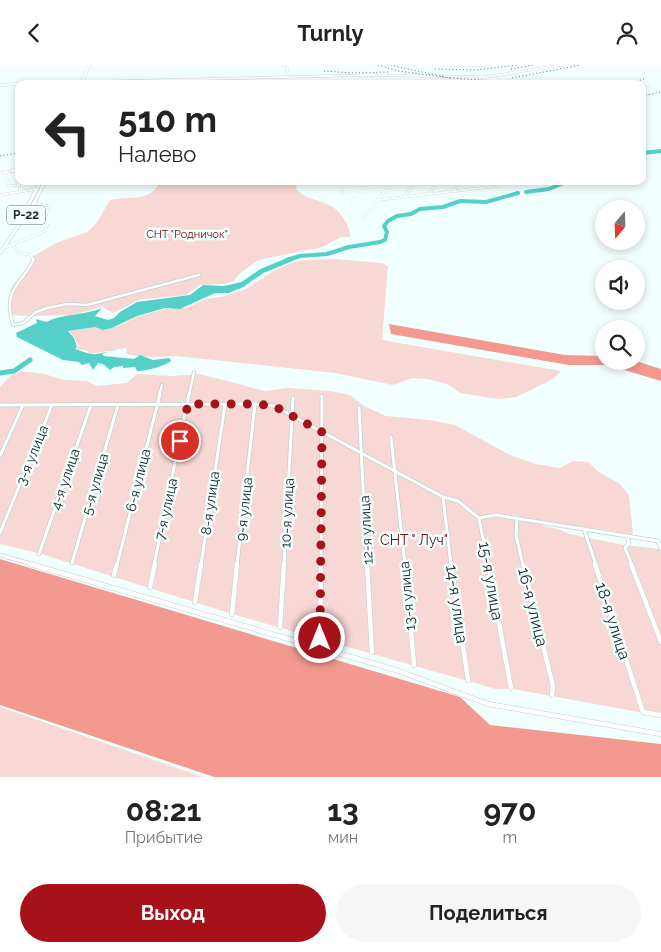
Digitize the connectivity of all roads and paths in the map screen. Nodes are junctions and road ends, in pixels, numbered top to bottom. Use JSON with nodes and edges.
{"nodes":[{"id":1,"x":88,"y":65,"type":"edge"},
{"id":2,"x":283,"y":65,"type":"edge"},
{"id":3,"x":444,"y":65,"type":"edge"},
{"id":4,"x":487,"y":65,"type":"edge"},
{"id":5,"x":562,"y":65,"type":"edge"},
{"id":6,"x":285,"y":77,"type":"junction"},
{"id":7,"x":81,"y":80,"type":"edge"},
{"id":8,"x":182,"y":80,"type":"edge"},
{"id":9,"x":15,"y":84,"type":"edge"},
{"id":10,"x":0,"y":85,"type":"edge"},
{"id":11,"x":15,"y":170,"type":"edge"},
{"id":12,"x":12,"y":171,"type":"joint"},
{"id":13,"x":5,"y":172,"type":"junction"},
{"id":14,"x":0,"y":173,"type":"edge"},
{"id":15,"x":19,"y":185,"type":"joint"},
{"id":16,"x":39,"y":185,"type":"edge"},
{"id":17,"x":43,"y":185,"type":"edge"},
{"id":18,"x":346,"y":185,"type":"edge"},
{"id":19,"x":367,"y":185,"type":"edge"},
{"id":20,"x":389,"y":185,"type":"edge"},
{"id":21,"x":413,"y":185,"type":"edge"},
{"id":22,"x":435,"y":185,"type":"edge"},
{"id":23,"x":458,"y":185,"type":"edge"},
{"id":24,"x":498,"y":185,"type":"edge"},
{"id":25,"x":35,"y":191,"type":"junction"},
{"id":26,"x":454,"y":191,"type":"junction"},
{"id":27,"x":20,"y":192,"type":"junction"},
{"id":28,"x":343,"y":193,"type":"dead end"},
{"id":29,"x":429,"y":194,"type":"junction"},
{"id":30,"x":0,"y":195,"type":"edge"},
{"id":31,"x":404,"y":197,"type":"junction"},
{"id":32,"x":378,"y":200,"type":"junction"},
{"id":33,"x":34,"y":203,"type":"junction"},
{"id":34,"x":351,"y":203,"type":"dead end"},
{"id":35,"x":364,"y":217,"type":"dead end"},
{"id":36,"x":13,"y":245,"type":"junction"},
{"id":37,"x":2,"y":249,"type":"edge"},
{"id":38,"x":199,"y":275,"type":"dead end"},
{"id":39,"x":194,"y":372,"type":"dead end"},
{"id":40,"x":162,"y":385,"type":"dead end"},
{"id":41,"x":322,"y":396,"type":"dead end"},
{"id":42,"x":293,"y":398,"type":"dead end"},
{"id":43,"x":188,"y":404,"type":"junction"},
{"id":44,"x":256,"y":404,"type":"junction"},
{"id":45,"x":0,"y":405,"type":"edge"},
{"id":46,"x":23,"y":405,"type":"junction"},
{"id":47,"x":52,"y":405,"type":"junction"},
{"id":48,"x":91,"y":405,"type":"junction"},
{"id":49,"x":118,"y":405,"type":"junction"},
{"id":50,"x":157,"y":405,"type":"junction"},
{"id":51,"x":225,"y":405,"type":"junction"},
{"id":52,"x":359,"y":408,"type":"dead end"},
{"id":53,"x":292,"y":415,"type":"junction"},
{"id":54,"x":322,"y":432,"type":"junction"},
{"id":55,"x":391,"y":437,"type":"dead end"},
{"id":56,"x":363,"y":454,"type":"junction"},
{"id":57,"x":0,"y":456,"type":"edge"},
{"id":58,"x":396,"y":472,"type":"junction"},
{"id":59,"x":443,"y":497,"type":"junction"},
{"id":60,"x":479,"y":518,"type":"junction"},
{"id":61,"x":517,"y":518,"type":"junction"},
{"id":62,"x":584,"y":529,"type":"junction"},
{"id":63,"x":0,"y":533,"type":"edge"},
{"id":64,"x":627,"y":535,"type":"junction"},
{"id":65,"x":661,"y":549,"type":"edge"},
{"id":66,"x":39,"y":554,"type":"dead end"},
{"id":67,"x":0,"y":555,"type":"edge"},
{"id":68,"x":72,"y":563,"type":"dead end"},
{"id":69,"x":114,"y":575,"type":"dead end"},
{"id":70,"x":150,"y":587,"type":"dead end"},
{"id":71,"x":195,"y":602,"type":"dead end"},
{"id":72,"x":232,"y":614,"type":"dead end"},
{"id":73,"x":280,"y":627,"type":"dead end"},
{"id":74,"x":320,"y":638,"type":"dead end"},
{"id":75,"x":661,"y":642,"type":"edge"},
{"id":76,"x":372,"y":652,"type":"dead end"},
{"id":77,"x":414,"y":665,"type":"dead end"},
{"id":78,"x":468,"y":680,"type":"dead end"},
{"id":79,"x":512,"y":688,"type":"dead end"},
{"id":80,"x":552,"y":695,"type":"dead end"},
{"id":81,"x":661,"y":715,"type":"edge"},
{"id":82,"x":661,"y":734,"type":"edge"}],
"edges":[{"from":1,"to":7,"type":"highway"},
{"from":2,"to":6,"type":"street"},
{"from":3,"to":4,"type":"street"},
{"from":5,"to":6,"type":"street"},
{"from":6,"to":8,"type":"street"},
{"from":9,"to":10,"type":"main road"},
{"from":11,"to":12,"type":"highway"},
{"from":12,"to":13,"type":"street"},
{"from":13,"to":14,"type":"street"},
{"from":13,"to":15,"type":"street"},
{"from":15,"to":27,"type":"street"},
{"from":16,"to":25,"type":"highway","number":"Р-22"},
{"from":17,"to":33,"type":"highway","number":"Р-22"},
{"from":18,"to":28,"type":"street"},
{"from":19,"to":34,"type":"street"},
{"from":20,"to":32,"type":"street"},
{"from":21,"to":31,"type":"street"},
{"from":22,"to":29,"type":"street"},
{"from":23,"to":26,"type":"street"},
{"from":24,"to":26,"type":"street"},
{"from":25,"to":27,"type":"street"},
{"from":25,"to":37,"type":"highway","number":"Р-22"},
{"from":26,"to":29,"type":"street"},
{"from":27,"to":30,"type":"street"},
{"from":29,"to":31,"type":"street"},
{"from":31,"to":32,"type":"street"},
{"from":32,"to":35,"type":"street"},
{"from":33,"to":36,"type":"street"},
{"from":33,"to":37,"type":"highway","number":"Р-22"},
{"from":36,"to":37,"type":"street"},
{"from":36,"to":38,"type":"street"},
{"from":39,"to":43,"type":"street","name":"7-я улица"},
{"from":40,"to":50,"type":"street","name":"6-я улица"},
{"from":41,"to":54,"type":"street"},
{"from":42,"to":53,"type":"street","name":"10-я улица"},
{"from":43,"to":50,"type":"street"},
{"from":43,"to":51,"type":"street"},
{"from":43,"to":70,"type":"street","name":"7-я улица"},
{"from":44,"to":51,"type":"street"},
{"from":44,"to":53,"type":"street"},
{"from":44,"to":72,"type":"street","name":"9-я улица"},
{"from":45,"to":46,"type":"street"},
{"from":46,"to":47,"type":"street"},
{"from":46,"to":57,"type":"street"},
{"from":47,"to":48,"type":"street"},
{"from":47,"to":63,"type":"street","name":"3-я улица"},
{"from":48,"to":49,"type":"street"},
{"from":48,"to":66,"type":"street","name":"4-я улица"},
{"from":49,"to":50,"type":"street"},
{"from":49,"to":68,"type":"street","name":"5-я улица"},
{"from":50,"to":69,"type":"street","name":"6-я улица"},
{"from":51,"to":71,"type":"street","name":"8-я улица"},
{"from":52,"to":56,"type":"street","name":"12-я улица"},
{"from":53,"to":54,"type":"street"},
{"from":53,"to":73,"type":"street","name":"10-я улица"},
{"from":54,"to":56,"type":"street"},
{"from":54,"to":74,"type":"street"},
{"from":55,"to":58,"type":"street","name":"13-я улица"},
{"from":56,"to":58,"type":"street"},
{"from":56,"to":76,"type":"street","name":"12-я улица"},
{"from":58,"to":59,"type":"street"},
{"from":58,"to":77,"type":"street","name":"13-я улица"},
{"from":59,"to":60,"type":"street"},
{"from":59,"to":78,"type":"street","name":"14-я улица"},
{"from":60,"to":61,"type":"street"},
{"from":60,"to":79,"type":"street","name":"15-я улица"},
{"from":61,"to":62,"type":"street"},
{"from":61,"to":80,"type":"street","name":"16-я улица"},
{"from":62,"to":64,"type":"street"},
{"from":62,"to":81,"type":"street","name":"18-я улица"},
{"from":64,"to":65,"type":"street"},
{"from":64,"to":75,"type":"street"},
{"from":67,"to":82,"type":"street"}]}
